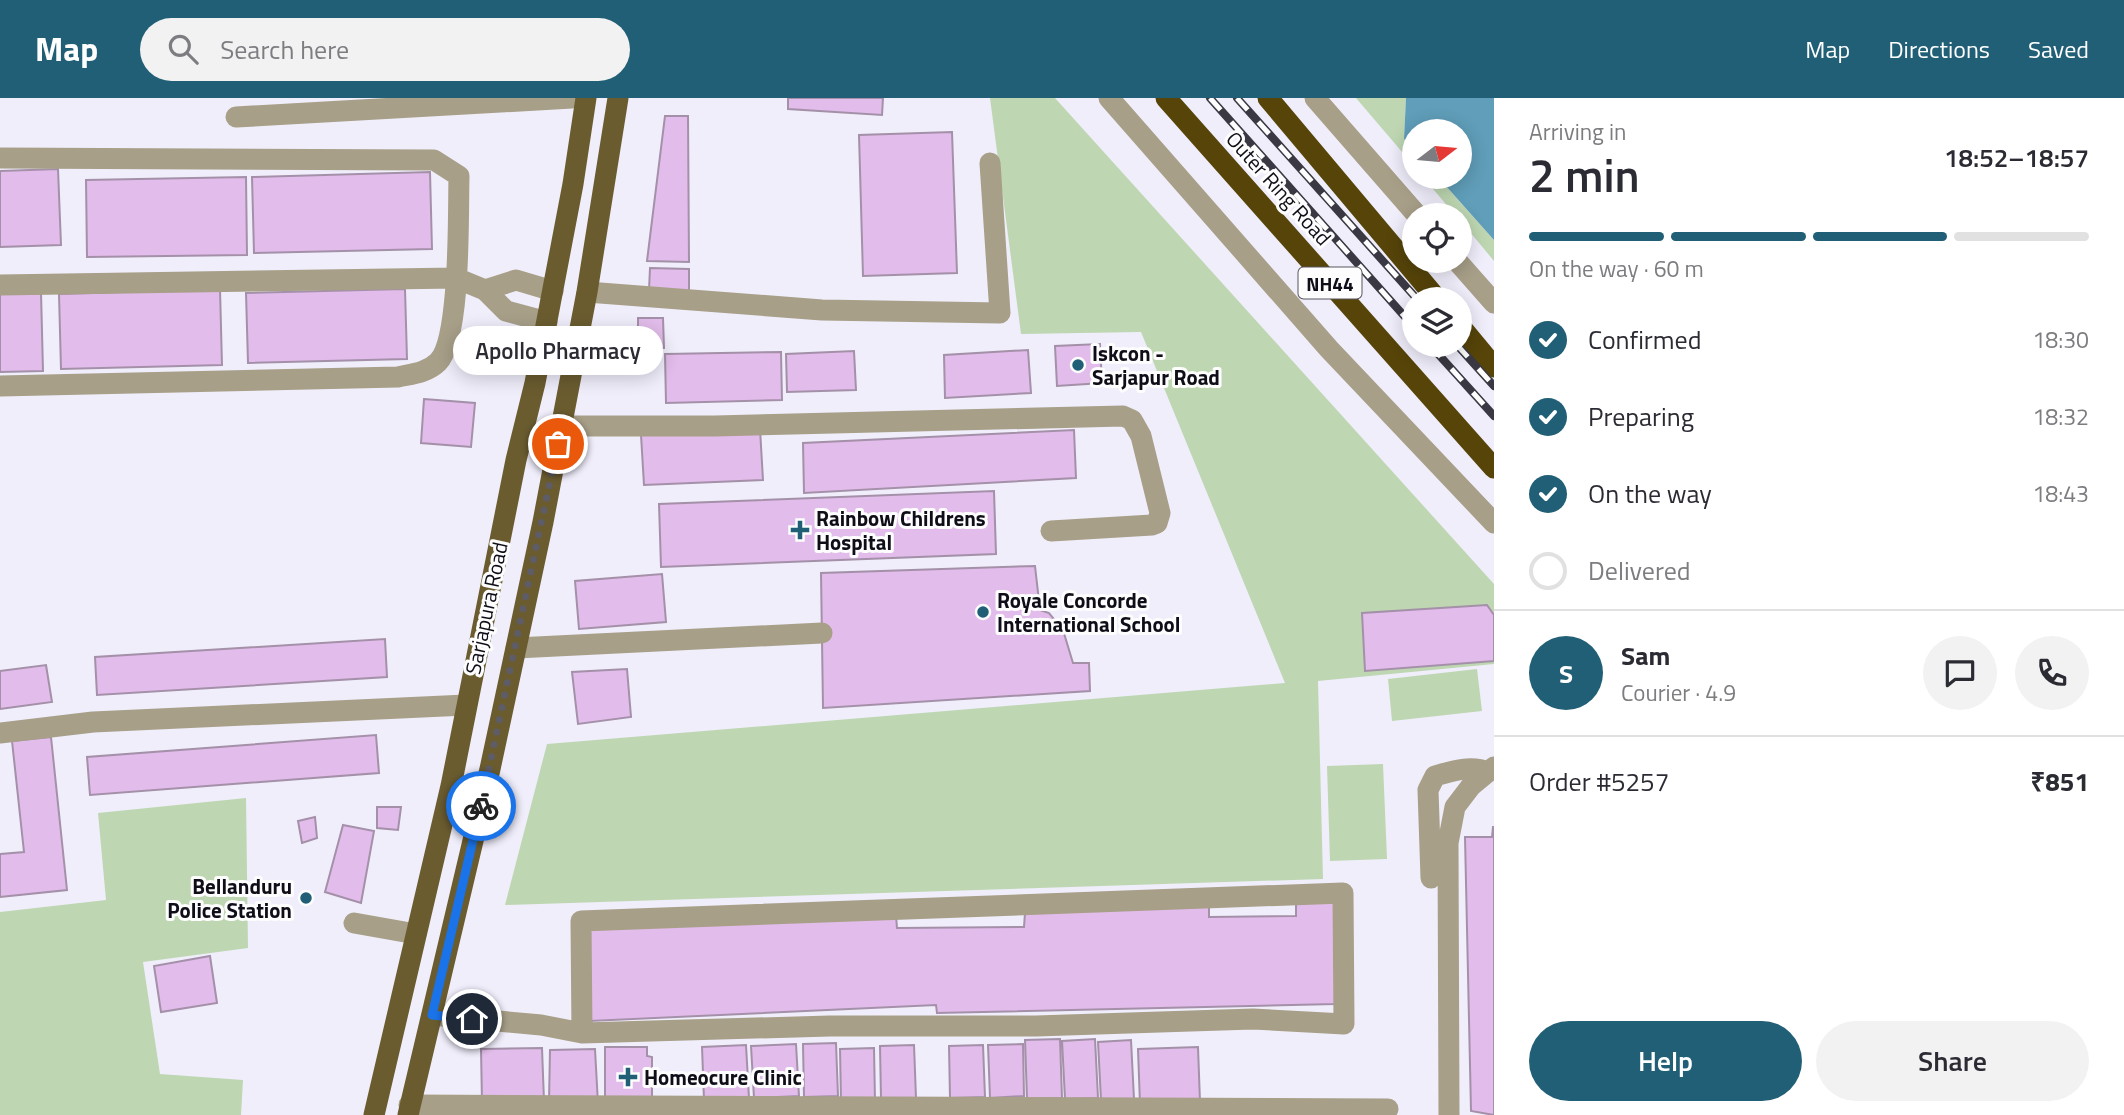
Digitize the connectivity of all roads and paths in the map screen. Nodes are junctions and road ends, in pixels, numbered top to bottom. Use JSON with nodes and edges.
{"nodes":[{"id":1,"x":572,"y":98,"type":"edge"},
{"id":2,"x":586,"y":98,"type":"edge"},
{"id":3,"x":618,"y":98,"type":"edge"},
{"id":4,"x":1109,"y":98,"type":"edge"},
{"id":5,"x":1166,"y":98,"type":"edge"},
{"id":6,"x":1268,"y":98,"type":"edge"},
{"id":7,"x":1315,"y":98,"type":"edge"},
{"id":8,"x":236,"y":117,"type":"dead end"},
{"id":9,"x":0,"y":158,"type":"edge"},
{"id":10,"x":989,"y":163,"type":"dead end"},
{"id":11,"x":1407,"y":203,"type":"edge"},
{"id":12,"x":1468,"y":273,"type":"edge"},
{"id":13,"x":456,"y":278,"type":"junction"},
{"id":14,"x":0,"y":285,"type":"edge"},
{"id":15,"x":1427,"y":287,"type":"edge"},
{"id":16,"x":485,"y":290,"type":"junction"},
{"id":17,"x":553,"y":291,"type":"junction"},
{"id":18,"x":587,"y":292,"type":"junction"},
{"id":19,"x":1494,"y":303,"type":"edge"},
{"id":20,"x":547,"y":322,"type":"junction"},
{"id":21,"x":1472,"y":340,"type":"edge"},
{"id":22,"x":1494,"y":367,"type":"edge"},
{"id":23,"x":0,"y":386,"type":"edge"},
{"id":24,"x":562,"y":426,"type":"junction"},
{"id":25,"x":1494,"y":468,"type":"edge"},
{"id":26,"x":1494,"y":523,"type":"edge"},
{"id":27,"x":1051,"y":531,"type":"dead end"},
{"id":28,"x":821,"y":633,"type":"dead end"},
{"id":29,"x":516,"y":648,"type":"junction"},
{"id":30,"x":466,"y":705,"type":"junction"},
{"id":31,"x":0,"y":733,"type":"edge"},
{"id":32,"x":1491,"y":770,"type":"edge"},
{"id":33,"x":1431,"y":878,"type":"dead end"},
{"id":34,"x":354,"y":923,"type":"dead end"},
{"id":35,"x":416,"y":934,"type":"junction"},
{"id":36,"x":432,"y":1015,"type":"junction"},
{"id":37,"x":582,"y":1033,"type":"junction"},
{"id":38,"x":1388,"y":1109,"type":"dead end"},
{"id":39,"x":409,"y":1110,"type":"edge"},
{"id":40,"x":374,"y":1115,"type":"edge"},
{"id":41,"x":1449,"y":1115,"type":"edge"}],
"edges":[{"from":1,"to":8,"type":"street"},
{"from":2,"to":17,"type":"main road","name":"Sarjapura Road"},
{"from":3,"to":18,"type":"main road","name":"Sarjapura Road"},
{"from":4,"to":26,"type":"street"},
{"from":5,"to":25,"type":"highway","name":"Outer Ring Road","number":"NH44"},
{"from":6,"to":15,"type":"highway"},
{"from":7,"to":11,"type":"street"},
{"from":9,"to":13,"type":"street"},
{"from":10,"to":18,"type":"street"},
{"from":12,"to":19,"type":"street"},
{"from":13,"to":14,"type":"street"},
{"from":13,"to":16,"type":"street"},
{"from":13,"to":23,"type":"street"},
{"from":16,"to":17,"type":"street"},
{"from":16,"to":20,"type":"street"},
{"from":17,"to":20,"type":"main road","name":"Sarjapura Road"},
{"from":18,"to":24,"type":"main road","name":"Sarjapura Road"},
{"from":20,"to":30,"type":"main road","name":"Sarjapura Road"},
{"from":21,"to":22,"type":"highway"},
{"from":24,"to":27,"type":"street"},
{"from":24,"to":29,"type":"main road","name":"Sarjapura Road"},
{"from":28,"to":29,"type":"street"},
{"from":29,"to":36,"type":"main road","name":"Sarjapura Road"},
{"from":30,"to":31,"type":"street"},
{"from":30,"to":35,"type":"main road","name":"Sarjapura Road"},
{"from":32,"to":33,"type":"street"},
{"from":32,"to":41,"type":"street"},
{"from":34,"to":35,"type":"street"},
{"from":35,"to":40,"type":"main road","name":"Sarjapura Road"},
{"from":36,"to":37,"type":"street"},
{"from":36,"to":39,"type":"main road","name":"Sarjapura Road"},
{"from":37,"to":37,"type":"street"},
{"from":38,"to":39,"type":"street"}]}
